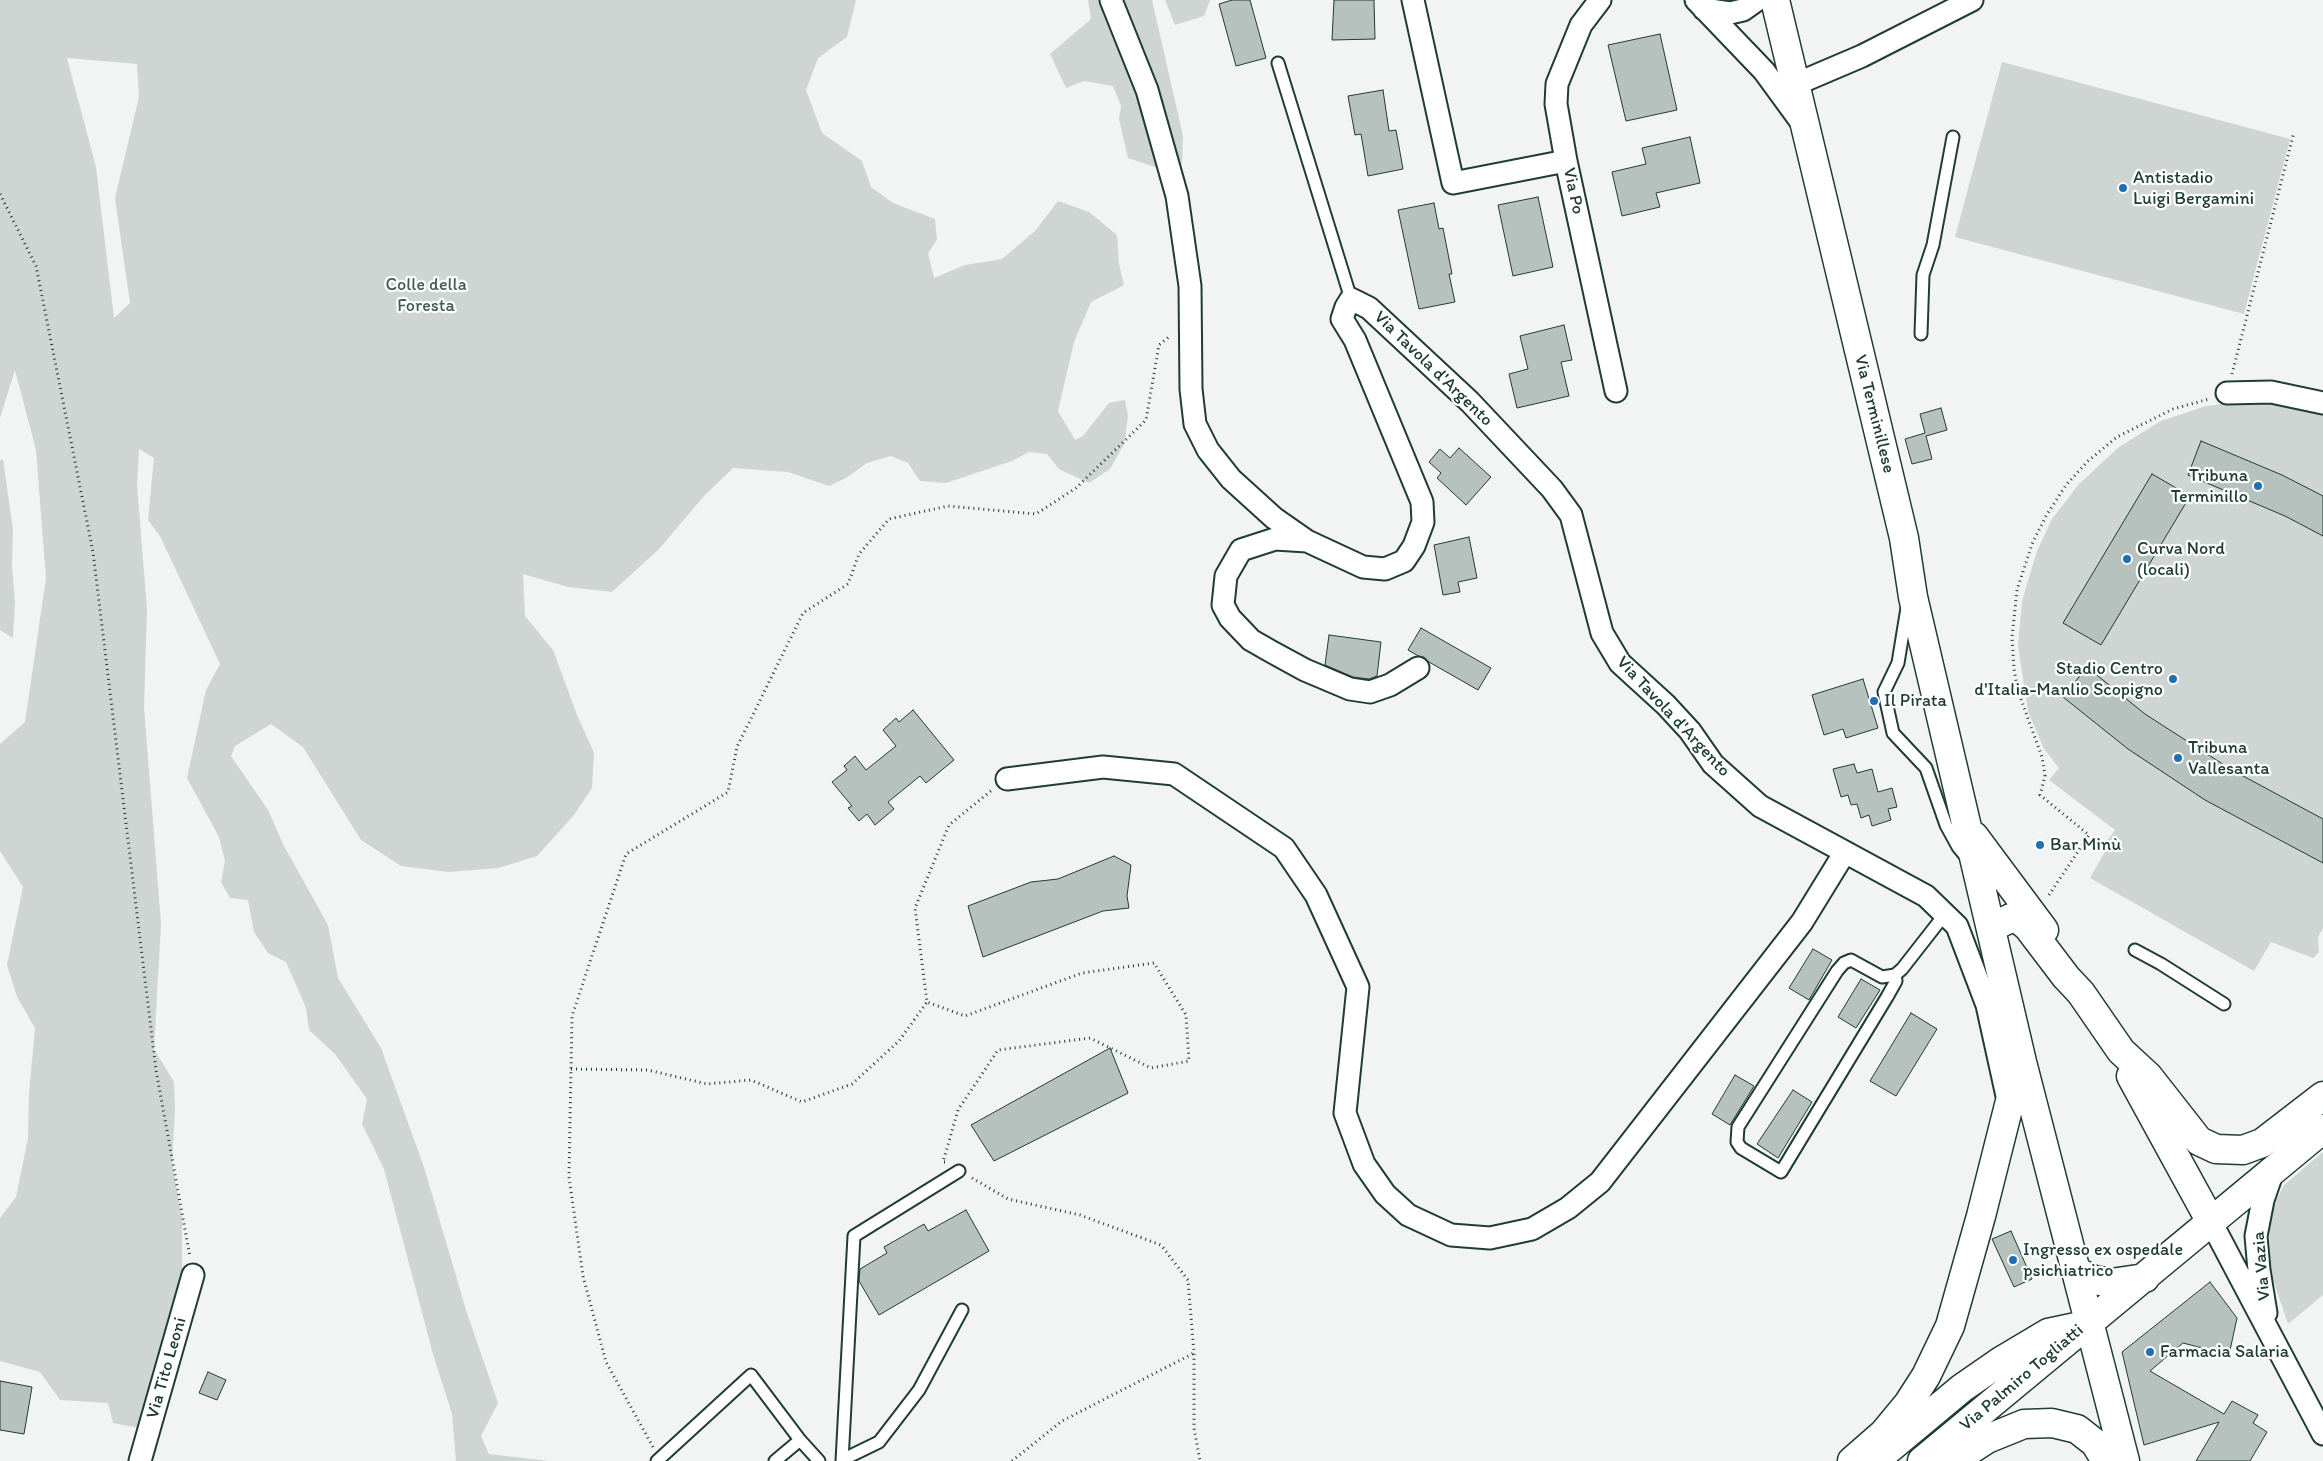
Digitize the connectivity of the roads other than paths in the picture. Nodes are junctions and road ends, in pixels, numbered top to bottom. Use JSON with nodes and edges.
{"nodes":[{"id":1,"x":1111,"y":0,"type":"edge"},
{"id":2,"x":1413,"y":0,"type":"edge"},
{"id":3,"x":1600,"y":0,"type":"edge"},
{"id":4,"x":1757,"y":0,"type":"edge"},
{"id":5,"x":1774,"y":0,"type":"edge"},
{"id":6,"x":1972,"y":0,"type":"edge"},
{"id":7,"x":1700,"y":4,"type":"edge"},
{"id":8,"x":1278,"y":62,"type":"dead end"},
{"id":9,"x":1794,"y":85,"type":"junction"},
{"id":10,"x":1804,"y":126,"type":"junction"},
{"id":11,"x":1953,"y":137,"type":"dead end"},
{"id":12,"x":1566,"y":162,"type":"junction"},
{"id":13,"x":1351,"y":299,"type":"junction"},
{"id":14,"x":1921,"y":334,"type":"dead end"},
{"id":15,"x":1616,"y":391,"type":"dead end"},
{"id":16,"x":2227,"y":393,"type":"road end"},
{"id":17,"x":2323,"y":403,"type":"edge"},
{"id":18,"x":1308,"y":541,"type":"junction"},
{"id":19,"x":1913,"y":597,"type":"junction"},
{"id":20,"x":1418,"y":668,"type":"dead end"},
{"id":21,"x":1007,"y":779,"type":"road end"},
{"id":22,"x":1969,"y":830,"type":"junction"},
{"id":23,"x":1845,"y":852,"type":"junction"},
{"id":24,"x":1976,"y":857,"type":"junction"},
{"id":25,"x":1945,"y":914,"type":"junction"},
{"id":26,"x":1992,"y":927,"type":"junction"},
{"id":27,"x":2135,"y":950,"type":"dead end"},
{"id":28,"x":1894,"y":975,"type":"junction"},
{"id":29,"x":2082,"y":992,"type":"junction"},
{"id":30,"x":2224,"y":1004,"type":"dead end"},
{"id":31,"x":2121,"y":1051,"type":"junction"},
{"id":32,"x":2022,"y":1062,"type":"junction"},
{"id":33,"x":2323,"y":1096,"type":"edge"},
{"id":34,"x":2009,"y":1105,"type":"junction"},
{"id":35,"x":2323,"y":1129,"type":"edge"},
{"id":36,"x":959,"y":1171,"type":"road end"},
{"id":37,"x":2273,"y":1171,"type":"junction"},
{"id":38,"x":2211,"y":1222,"type":"junction"},
{"id":39,"x":2076,"y":1271,"type":"junction"},
{"id":40,"x":193,"y":1275,"type":"road end"},
{"id":41,"x":2145,"y":1278,"type":"junction"},
{"id":42,"x":962,"y":1310,"type":"dead end"},
{"id":43,"x":2090,"y":1324,"type":"junction"},
{"id":44,"x":2270,"y":1333,"type":"junction"},
{"id":45,"x":2323,"y":1434,"type":"edge"},
{"id":46,"x":800,"y":1440,"type":"junction"},
{"id":47,"x":658,"y":1460,"type":"edge"},
{"id":48,"x":842,"y":1460,"type":"edge"},
{"id":49,"x":140,"y":1461,"type":"edge"},
{"id":50,"x":775,"y":1461,"type":"edge"},
{"id":51,"x":819,"y":1461,"type":"edge"},
{"id":52,"x":1852,"y":1461,"type":"edge"},
{"id":53,"x":1874,"y":1461,"type":"edge"},
{"id":54,"x":1922,"y":1461,"type":"edge"},
{"id":55,"x":1953,"y":1461,"type":"edge"},
{"id":56,"x":2106,"y":1461,"type":"edge"},
{"id":57,"x":2125,"y":1461,"type":"edge"}],
"edges":[{"from":1,"to":18,"type":"street","name":"Via Tavola d'Argento"},
{"from":2,"to":12,"type":"street"},
{"from":3,"to":12,"type":"street","name":"Via Po"},
{"from":4,"to":7,"type":"street"},
{"from":5,"to":9,"type":"street","name":"Via Terminillese"},
{"from":6,"to":9,"type":"street"},
{"from":7,"to":10,"type":"street"},
{"from":8,"to":13,"type":"lane"},
{"from":9,"to":10,"type":"street","name":"Via Terminillese"},
{"from":10,"to":19,"type":"street","name":"Via Terminillese"},
{"from":11,"to":14,"type":"lane"},
{"from":12,"to":15,"type":"street","name":"Via Po"},
{"from":13,"to":18,"type":"street","name":"Via Tavola d'Argento"},
{"from":13,"to":23,"type":"street","name":"Via Tavola d'Argento"},
{"from":16,"to":17,"type":"street"},
{"from":18,"to":20,"type":"street"},
{"from":19,"to":22,"type":"street","name":"Via Terminillese"},
{"from":19,"to":24,"type":"lane"},
{"from":21,"to":23,"type":"street"},
{"from":22,"to":24,"type":"street","name":"Via Terminillese"},
{"from":22,"to":29,"type":"street"},
{"from":23,"to":25,"type":"street","name":"Via Tavola d'Argento"},
{"from":24,"to":26,"type":"street","name":"Via Terminillese"},
{"from":25,"to":28,"type":"lane"},
{"from":25,"to":34,"type":"street","name":"Via Tavola d'Argento"},
{"from":26,"to":29,"type":"street"},
{"from":26,"to":32,"type":"street","name":"Via Terminillese"},
{"from":27,"to":30,"type":"lane"},
{"from":28,"to":28,"type":"lane"},
{"from":29,"to":31,"type":"street"},
{"from":31,"to":33,"type":"street"},
{"from":31,"to":38,"type":"street"},
{"from":32,"to":34,"type":"street"},
{"from":32,"to":39,"type":"street","name":"Via Terminillese"},
{"from":34,"to":52,"type":"street"},
{"from":35,"to":37,"type":"street"},
{"from":36,"to":48,"type":"lane"},
{"from":37,"to":38,"type":"street"},
{"from":37,"to":44,"type":"street","name":"Via Vazia"},
{"from":38,"to":41,"type":"street"},
{"from":38,"to":44,"type":"street","name":"Via Vazia"},
{"from":39,"to":41,"type":"street"},
{"from":39,"to":43,"type":"street","name":"Via Terminillese"},
{"from":40,"to":49,"type":"street","name":"Via Tito Leoni"},
{"from":41,"to":43,"type":"street"},
{"from":42,"to":48,"type":"lane"},
{"from":43,"to":53,"type":"street","name":"Via Palmiro Togliatti"},
{"from":43,"to":54,"type":"street","name":"Via Palmiro Togliatti"},
{"from":43,"to":57,"type":"street"},
{"from":44,"to":45,"type":"street","name":"Via Vazia"},
{"from":46,"to":47,"type":"lane"},
{"from":46,"to":50,"type":"lane"},
{"from":46,"to":51,"type":"lane"},
{"from":55,"to":56,"type":"street"}]}
